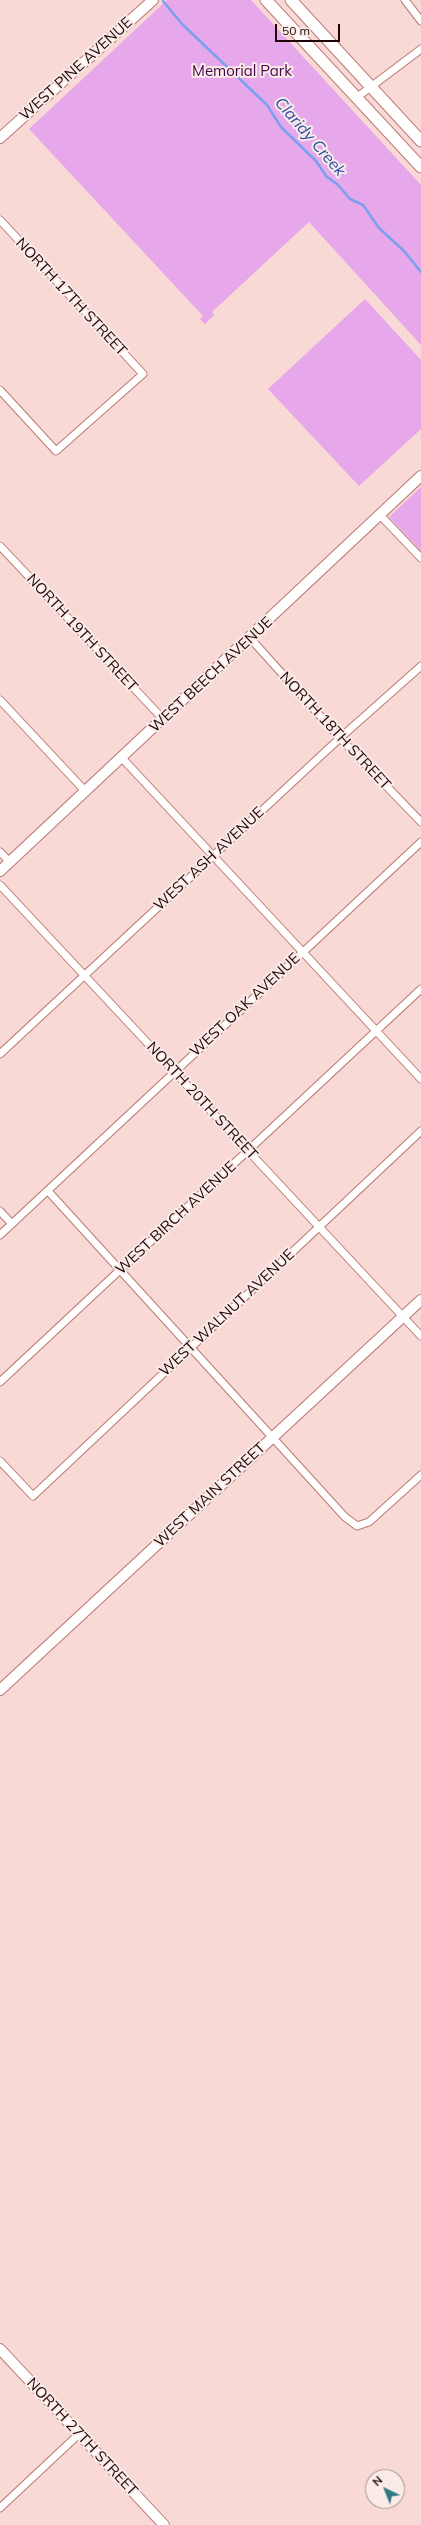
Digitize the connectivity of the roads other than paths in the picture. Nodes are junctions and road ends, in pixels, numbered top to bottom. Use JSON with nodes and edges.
{"nodes":[{"id":1,"x":153,"y":0,"type":"edge"},
{"id":2,"x":266,"y":0,"type":"edge"},
{"id":3,"x":290,"y":0,"type":"edge"},
{"id":4,"x":405,"y":0,"type":"edge"},
{"id":5,"x":421,"y":21,"type":"edge"},
{"id":6,"x":421,"y":49,"type":"edge"},
{"id":7,"x":370,"y":85,"type":"junction"},
{"id":8,"x":356,"y":98,"type":"junction"},
{"id":9,"x":0,"y":138,"type":"edge"},
{"id":10,"x":421,"y":141,"type":"edge"},
{"id":11,"x":421,"y":167,"type":"edge"},
{"id":12,"x":0,"y":220,"type":"edge"},
{"id":13,"x":0,"y":390,"type":"edge"},
{"id":14,"x":421,"y":476,"type":"edge"},
{"id":15,"x":380,"y":515,"type":"junction"},
{"id":16,"x":0,"y":546,"type":"edge"},
{"id":17,"x":421,"y":558,"type":"edge"},
{"id":18,"x":250,"y":638,"type":"junction"},
{"id":19,"x":421,"y":666,"type":"edge"},
{"id":20,"x":0,"y":700,"type":"edge"},
{"id":21,"x":163,"y":719,"type":"junction"},
{"id":22,"x":340,"y":738,"type":"junction"},
{"id":23,"x":122,"y":758,"type":"junction"},
{"id":24,"x":86,"y":792,"type":"junction"},
{"id":25,"x":421,"y":822,"type":"edge"},
{"id":26,"x":421,"y":842,"type":"edge"},
{"id":27,"x":0,"y":852,"type":"edge"},
{"id":28,"x":212,"y":856,"type":"junction"},
{"id":29,"x":10,"y":862,"type":"junction"},
{"id":30,"x":0,"y":871,"type":"edge"},
{"id":31,"x":0,"y":885,"type":"edge"},
{"id":32,"x":302,"y":952,"type":"junction"},
{"id":33,"x":83,"y":975,"type":"junction"},
{"id":34,"x":421,"y":989,"type":"edge"},
{"id":35,"x":377,"y":1031,"type":"junction"},
{"id":36,"x":0,"y":1054,"type":"edge"},
{"id":37,"x":175,"y":1072,"type":"junction"},
{"id":38,"x":421,"y":1079,"type":"edge"},
{"id":39,"x":421,"y":1131,"type":"edge"},
{"id":40,"x":248,"y":1150,"type":"junction"},
{"id":41,"x":48,"y":1191,"type":"junction"},
{"id":42,"x":0,"y":1211,"type":"edge"},
{"id":43,"x":12,"y":1224,"type":"junction"},
{"id":44,"x":320,"y":1227,"type":"junction"},
{"id":45,"x":0,"y":1235,"type":"edge"},
{"id":46,"x":120,"y":1270,"type":"junction"},
{"id":47,"x":421,"y":1300,"type":"edge"},
{"id":48,"x":403,"y":1316,"type":"junction"},
{"id":49,"x":421,"y":1336,"type":"edge"},
{"id":50,"x":191,"y":1346,"type":"junction"},
{"id":51,"x":0,"y":1382,"type":"edge"},
{"id":52,"x":273,"y":1436,"type":"junction"},
{"id":53,"x":0,"y":1461,"type":"edge"},
{"id":54,"x":421,"y":1475,"type":"edge"},
{"id":55,"x":0,"y":1690,"type":"edge"},
{"id":56,"x":0,"y":2348,"type":"edge"},
{"id":57,"x":80,"y":2434,"type":"junction"},
{"id":58,"x":0,"y":2508,"type":"edge"},
{"id":59,"x":164,"y":2525,"type":"edge"}],
"edges":[{"from":1,"to":9,"type":"street","name":"WEST PINE AVENUE"},
{"from":2,"to":8,"type":"main road"},
{"from":3,"to":7,"type":"main road"},
{"from":4,"to":5,"type":"street"},
{"from":6,"to":7,"type":"street"},
{"from":7,"to":8,"type":"street"},
{"from":7,"to":10,"type":"main road"},
{"from":8,"to":11,"type":"main road"},
{"from":12,"to":13,"type":"street","name":"NORTH 17TH STREET"},
{"from":14,"to":15,"type":"street","name":"WEST BEECH AVENUE"},
{"from":15,"to":17,"type":"street"},
{"from":15,"to":18,"type":"street","name":"WEST BEECH AVENUE"},
{"from":16,"to":21,"type":"street","name":"NORTH 19TH STREET"},
{"from":18,"to":21,"type":"street","name":"WEST BEECH AVENUE"},
{"from":18,"to":22,"type":"street","name":"NORTH 18TH STREET"},
{"from":19,"to":22,"type":"street","name":"WEST ASH AVENUE"},
{"from":20,"to":24,"type":"street"},
{"from":21,"to":23,"type":"street","name":"WEST BEECH AVENUE"},
{"from":22,"to":25,"type":"street","name":"NORTH 18TH STREET"},
{"from":22,"to":28,"type":"street","name":"WEST ASH AVENUE"},
{"from":23,"to":24,"type":"street","name":"WEST BEECH AVENUE"},
{"from":23,"to":28,"type":"street"},
{"from":24,"to":29,"type":"street","name":"WEST BEECH AVENUE"},
{"from":26,"to":32,"type":"street","name":"WEST OAK AVENUE"},
{"from":27,"to":29,"type":"street"},
{"from":28,"to":32,"type":"street"},
{"from":28,"to":33,"type":"street","name":"WEST ASH AVENUE"},
{"from":29,"to":30,"type":"street","name":"WEST BEECH AVENUE"},
{"from":31,"to":33,"type":"street","name":"NORTH 20TH STREET"},
{"from":32,"to":35,"type":"street"},
{"from":32,"to":37,"type":"street","name":"WEST OAK AVENUE"},
{"from":33,"to":36,"type":"street","name":"WEST ASH AVENUE"},
{"from":33,"to":37,"type":"street","name":"NORTH 20TH STREET"},
{"from":34,"to":35,"type":"street","name":"WEST BIRCH AVENUE"},
{"from":35,"to":38,"type":"street"},
{"from":35,"to":40,"type":"street","name":"WEST BIRCH AVENUE"},
{"from":37,"to":40,"type":"street","name":"NORTH 20TH STREET"},
{"from":37,"to":41,"type":"street","name":"WEST OAK AVENUE"},
{"from":39,"to":44,"type":"street","name":"WEST WALNUT AVENUE"},
{"from":40,"to":44,"type":"street","name":"NORTH 20TH STREET"},
{"from":40,"to":46,"type":"street","name":"WEST BIRCH AVENUE"},
{"from":41,"to":43,"type":"street","name":"WEST OAK AVENUE"},
{"from":41,"to":46,"type":"street"},
{"from":42,"to":43,"type":"street"},
{"from":43,"to":45,"type":"street","name":"WEST OAK AVENUE"},
{"from":44,"to":48,"type":"street","name":"NORTH 20TH STREET"},
{"from":44,"to":50,"type":"street","name":"WEST WALNUT AVENUE"},
{"from":46,"to":50,"type":"street"},
{"from":46,"to":51,"type":"street","name":"WEST BIRCH AVENUE"},
{"from":47,"to":48,"type":"street","name":"WEST MAIN STREET"},
{"from":48,"to":49,"type":"street","name":"NORTH 20TH STREET"},
{"from":48,"to":52,"type":"street","name":"WEST MAIN STREET"},
{"from":50,"to":52,"type":"street"},
{"from":50,"to":53,"type":"street","name":"WEST WALNUT AVENUE"},
{"from":52,"to":54,"type":"street"},
{"from":52,"to":55,"type":"street","name":"WEST MAIN STREET"},
{"from":56,"to":57,"type":"street","name":"NORTH 27TH STREET"},
{"from":57,"to":58,"type":"street"},
{"from":57,"to":59,"type":"street","name":"NORTH 27TH STREET"}]}
